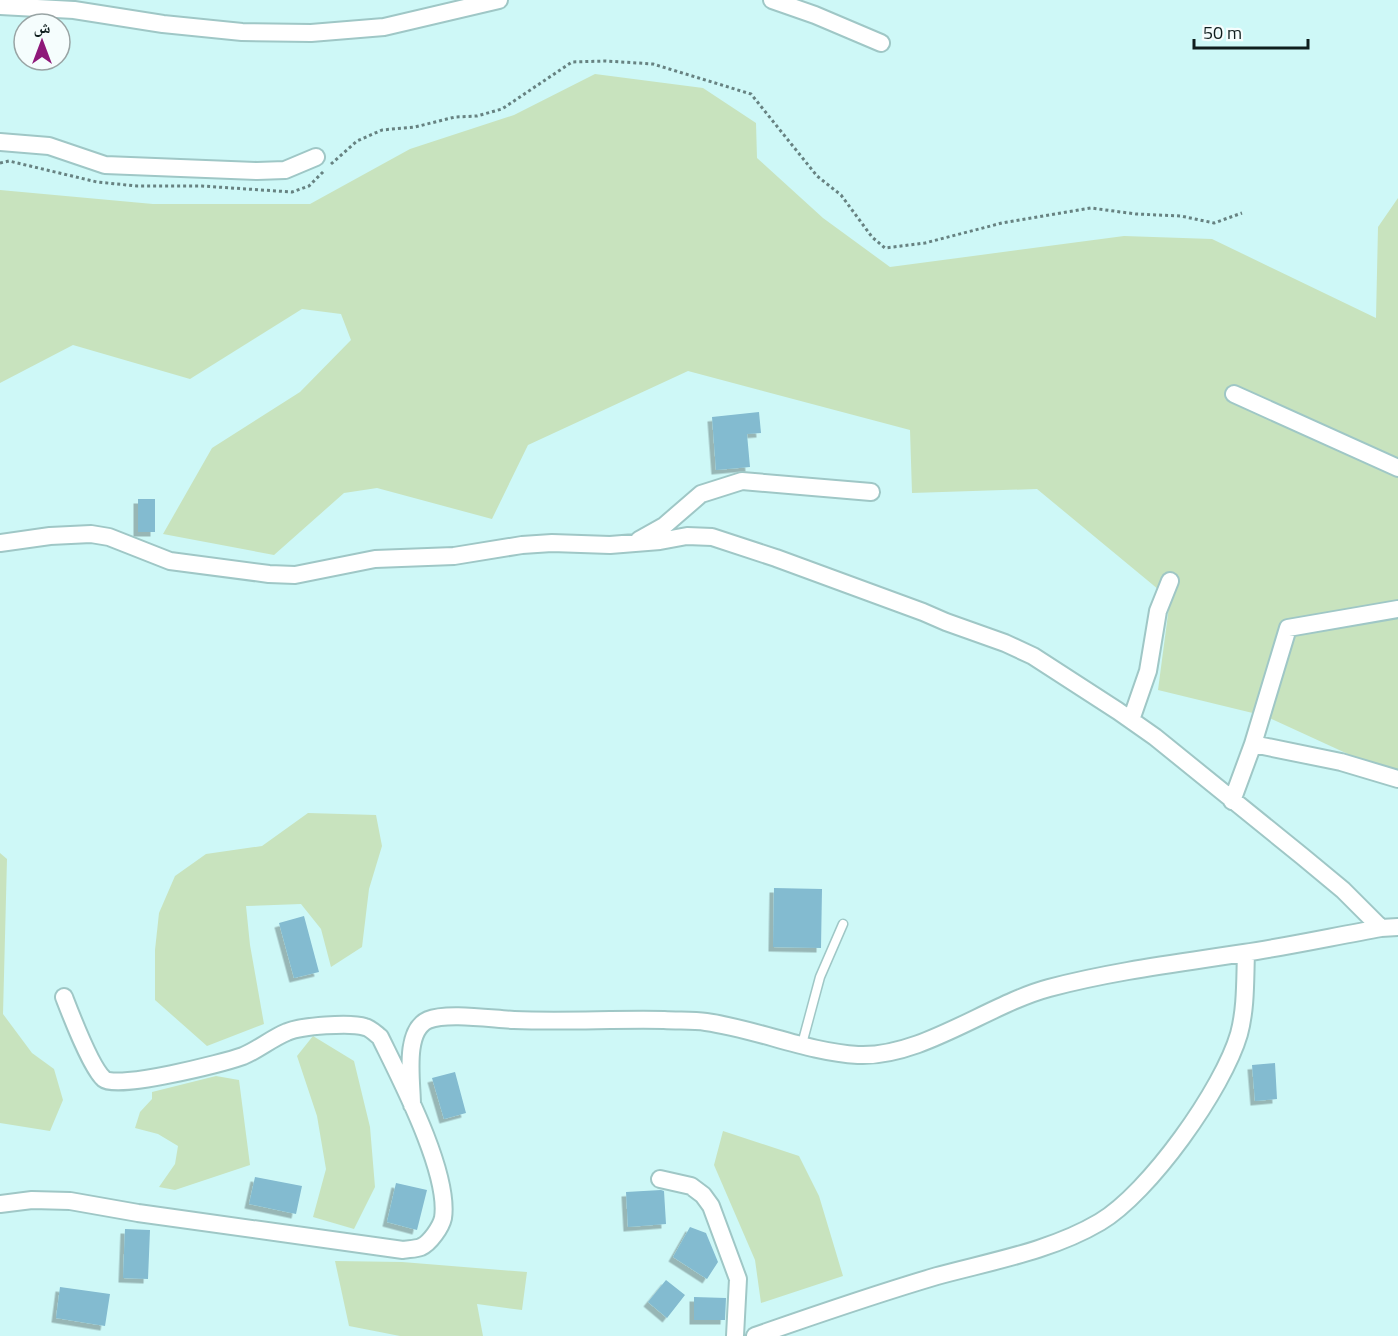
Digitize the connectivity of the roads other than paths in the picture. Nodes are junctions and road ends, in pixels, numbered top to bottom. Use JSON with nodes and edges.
{"nodes":[{"id":1,"x":56,"y":0,"type":"edge"},
{"id":2,"x":499,"y":0,"type":"edge"},
{"id":3,"x":772,"y":0,"type":"edge"},
{"id":4,"x":0,"y":6,"type":"edge"},
{"id":5,"x":74,"y":10,"type":"junction"},
{"id":6,"x":881,"y":43,"type":"dead end"},
{"id":7,"x":0,"y":142,"type":"edge"},
{"id":8,"x":316,"y":157,"type":"dead end"},
{"id":9,"x":1234,"y":394,"type":"dead end"},
{"id":10,"x":1398,"y":468,"type":"edge"},
{"id":11,"x":871,"y":492,"type":"dead end"},
{"id":12,"x":0,"y":543,"type":"edge"},
{"id":13,"x":633,"y":544,"type":"junction"},
{"id":14,"x":1170,"y":581,"type":"dead end"},
{"id":15,"x":1398,"y":609,"type":"edge"},
{"id":16,"x":1131,"y":720,"type":"junction"},
{"id":17,"x":1254,"y":744,"type":"junction"},
{"id":18,"x":1398,"y":779,"type":"edge"},
{"id":19,"x":1232,"y":801,"type":"junction"},
{"id":20,"x":843,"y":924,"type":"dead end"},
{"id":21,"x":1390,"y":927,"type":"edge"},
{"id":22,"x":1246,"y":953,"type":"junction"},
{"id":23,"x":64,"y":997,"type":"dead end"},
{"id":24,"x":802,"y":1044,"type":"junction"},
{"id":25,"x":412,"y":1105,"type":"junction"},
{"id":26,"x":660,"y":1179,"type":"dead end"},
{"id":27,"x":0,"y":1204,"type":"edge"},
{"id":28,"x":735,"y":1336,"type":"edge"},
{"id":29,"x":756,"y":1336,"type":"edge"}],
"edges":[{"from":1,"to":5,"type":"street"},
{"from":2,"to":5,"type":"street"},
{"from":3,"to":6,"type":"street"},
{"from":4,"to":5,"type":"street"},
{"from":7,"to":8,"type":"street"},
{"from":9,"to":10,"type":"street"},
{"from":11,"to":13,"type":"street"},
{"from":12,"to":13,"type":"street"},
{"from":13,"to":16,"type":"street"},
{"from":14,"to":16,"type":"street"},
{"from":15,"to":17,"type":"street"},
{"from":16,"to":19,"type":"street"},
{"from":17,"to":18,"type":"street"},
{"from":17,"to":19,"type":"street"},
{"from":19,"to":21,"type":"street"},
{"from":20,"to":24,"type":"lane"},
{"from":21,"to":22,"type":"street"},
{"from":22,"to":24,"type":"street"},
{"from":22,"to":29,"type":"street"},
{"from":23,"to":25,"type":"street"},
{"from":24,"to":25,"type":"street"},
{"from":25,"to":27,"type":"street"},
{"from":26,"to":28,"type":"street"}]}
